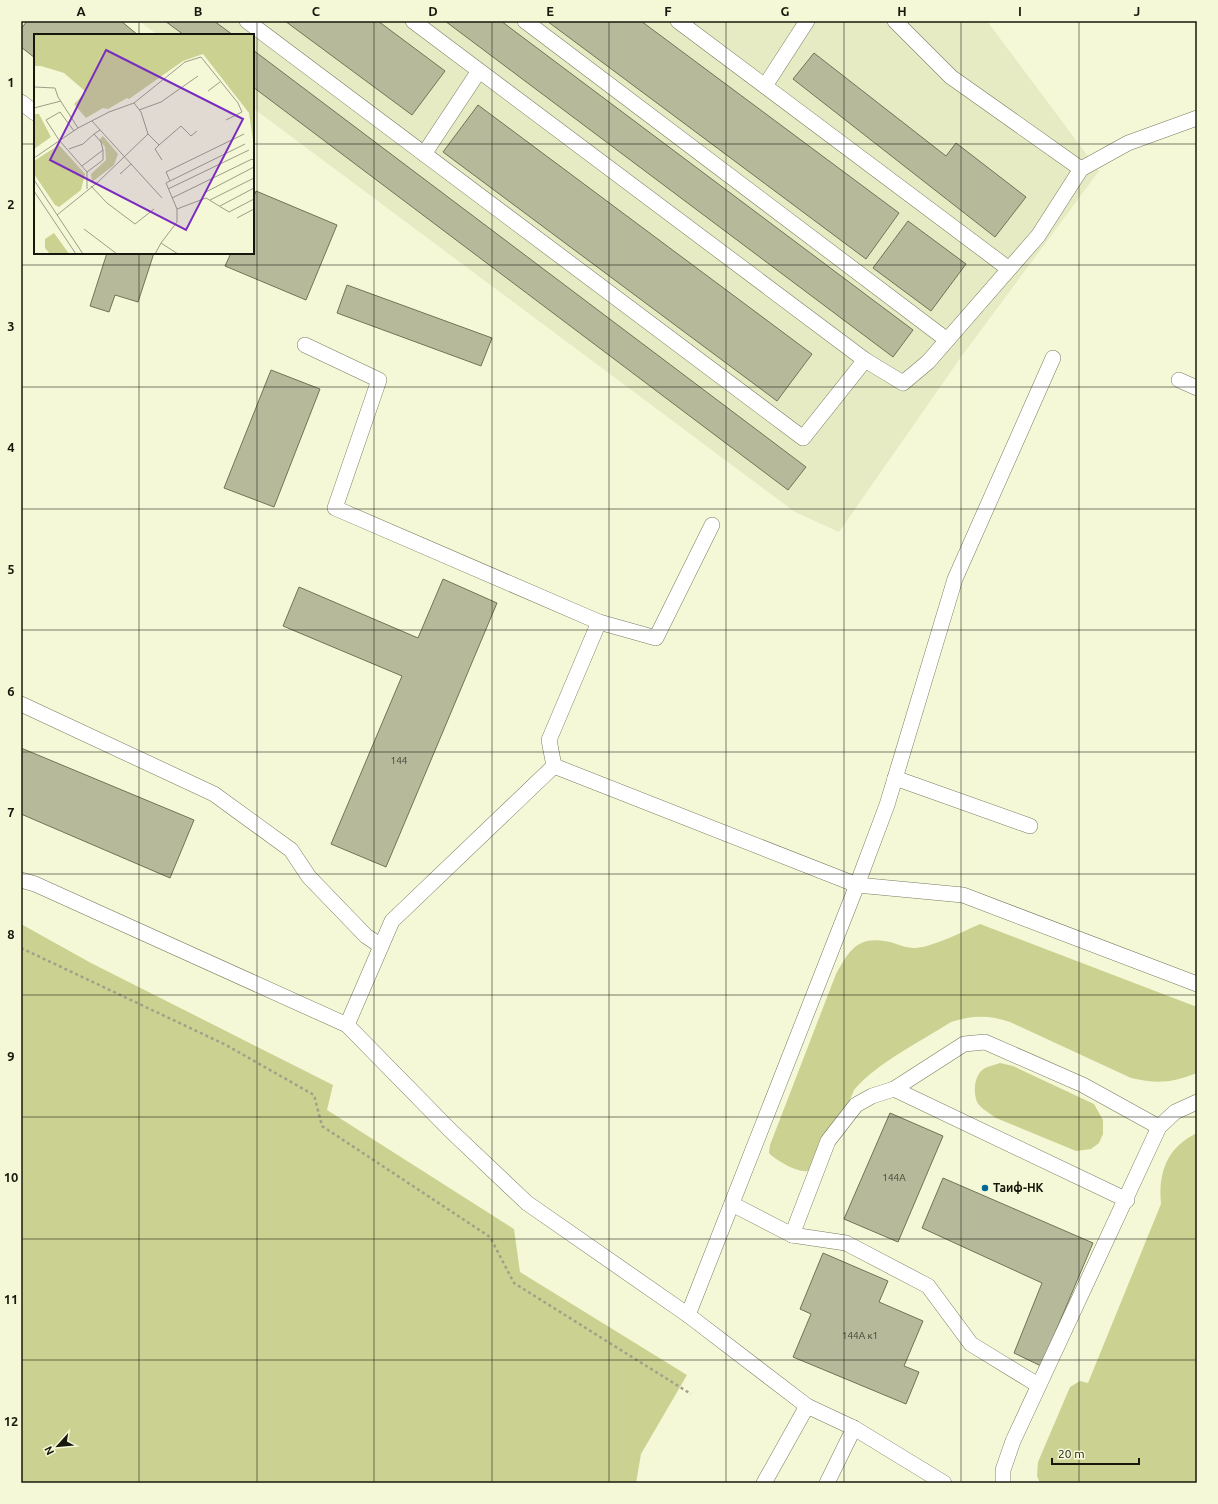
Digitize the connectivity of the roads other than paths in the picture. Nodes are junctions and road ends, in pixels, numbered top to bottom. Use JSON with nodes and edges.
{"nodes":[{"id":1,"x":247,"y":21,"type":"edge"},
{"id":2,"x":413,"y":21,"type":"edge"},
{"id":3,"x":525,"y":21,"type":"edge"},
{"id":4,"x":678,"y":21,"type":"edge"},
{"id":5,"x":807,"y":21,"type":"edge"},
{"id":6,"x":896,"y":21,"type":"edge"},
{"id":7,"x":479,"y":71,"type":"junction"},
{"id":8,"x":765,"y":86,"type":"junction"},
{"id":9,"x":21,"y":102,"type":"edge"},
{"id":10,"x":34,"y":112,"type":"edge"},
{"id":11,"x":1197,"y":118,"type":"edge"},
{"id":12,"x":424,"y":154,"type":"junction"},
{"id":13,"x":1081,"y":169,"type":"junction"},
{"id":14,"x":1009,"y":269,"type":"junction"},
{"id":15,"x":947,"y":340,"type":"junction"},
{"id":16,"x":305,"y":345,"type":"dead end"},
{"id":17,"x":1053,"y":358,"type":"dead end"},
{"id":18,"x":865,"y":360,"type":"junction"},
{"id":19,"x":1179,"y":380,"type":"dead end"},
{"id":20,"x":1197,"y":388,"type":"edge"},
{"id":21,"x":712,"y":525,"type":"dead end"},
{"id":22,"x":599,"y":622,"type":"junction"},
{"id":23,"x":21,"y":704,"type":"edge"},
{"id":24,"x":554,"y":766,"type":"junction"},
{"id":25,"x":895,"y":778,"type":"junction"},
{"id":26,"x":1030,"y":826,"type":"dead end"},
{"id":27,"x":21,"y":880,"type":"edge"},
{"id":28,"x":857,"y":885,"type":"junction"},
{"id":29,"x":381,"y":946,"type":"junction"},
{"id":30,"x":1197,"y":984,"type":"edge"},
{"id":31,"x":347,"y":1025,"type":"junction"},
{"id":32,"x":894,"y":1089,"type":"junction"},
{"id":33,"x":1197,"y":1102,"type":"edge"},
{"id":34,"x":1159,"y":1127,"type":"junction"},
{"id":35,"x":1126,"y":1200,"type":"junction"},
{"id":36,"x":732,"y":1204,"type":"junction"},
{"id":37,"x":792,"y":1235,"type":"junction"},
{"id":38,"x":688,"y":1315,"type":"junction"},
{"id":39,"x":1038,"y":1385,"type":"junction"},
{"id":40,"x":807,"y":1406,"type":"junction"},
{"id":41,"x":854,"y":1428,"type":"junction"},
{"id":42,"x":764,"y":1483,"type":"edge"},
{"id":43,"x":827,"y":1483,"type":"edge"},
{"id":44,"x":944,"y":1483,"type":"edge"},
{"id":45,"x":1003,"y":1483,"type":"edge"}],
"edges":[{"from":1,"to":12,"type":"lane"},
{"from":2,"to":7,"type":"lane"},
{"from":3,"to":15,"type":"lane"},
{"from":4,"to":8,"type":"lane"},
{"from":5,"to":8,"type":"lane"},
{"from":6,"to":13,"type":"lane"},
{"from":7,"to":12,"type":"lane"},
{"from":7,"to":18,"type":"lane"},
{"from":8,"to":14,"type":"lane"},
{"from":9,"to":10,"type":"lane"},
{"from":11,"to":13,"type":"lane"},
{"from":12,"to":18,"type":"lane"},
{"from":13,"to":14,"type":"lane"},
{"from":14,"to":15,"type":"lane"},
{"from":15,"to":18,"type":"lane"},
{"from":16,"to":22,"type":"lane"},
{"from":17,"to":25,"type":"lane"},
{"from":19,"to":20,"type":"lane"},
{"from":21,"to":22,"type":"lane"},
{"from":22,"to":24,"type":"lane"},
{"from":23,"to":29,"type":"lane"},
{"from":24,"to":28,"type":"lane"},
{"from":24,"to":29,"type":"lane"},
{"from":25,"to":26,"type":"lane"},
{"from":25,"to":28,"type":"lane"},
{"from":27,"to":31,"type":"lane"},
{"from":28,"to":30,"type":"lane"},
{"from":28,"to":36,"type":"lane"},
{"from":29,"to":31,"type":"lane"},
{"from":31,"to":38,"type":"lane"},
{"from":32,"to":34,"type":"lane"},
{"from":32,"to":35,"type":"lane"},
{"from":32,"to":37,"type":"lane"},
{"from":33,"to":34,"type":"lane"},
{"from":34,"to":35,"type":"lane"},
{"from":35,"to":39,"type":"lane"},
{"from":36,"to":37,"type":"lane"},
{"from":36,"to":38,"type":"lane"},
{"from":37,"to":39,"type":"lane"},
{"from":38,"to":40,"type":"lane"},
{"from":39,"to":45,"type":"lane"},
{"from":40,"to":41,"type":"lane"},
{"from":40,"to":42,"type":"lane"},
{"from":41,"to":43,"type":"lane"},
{"from":41,"to":44,"type":"lane"}]}
